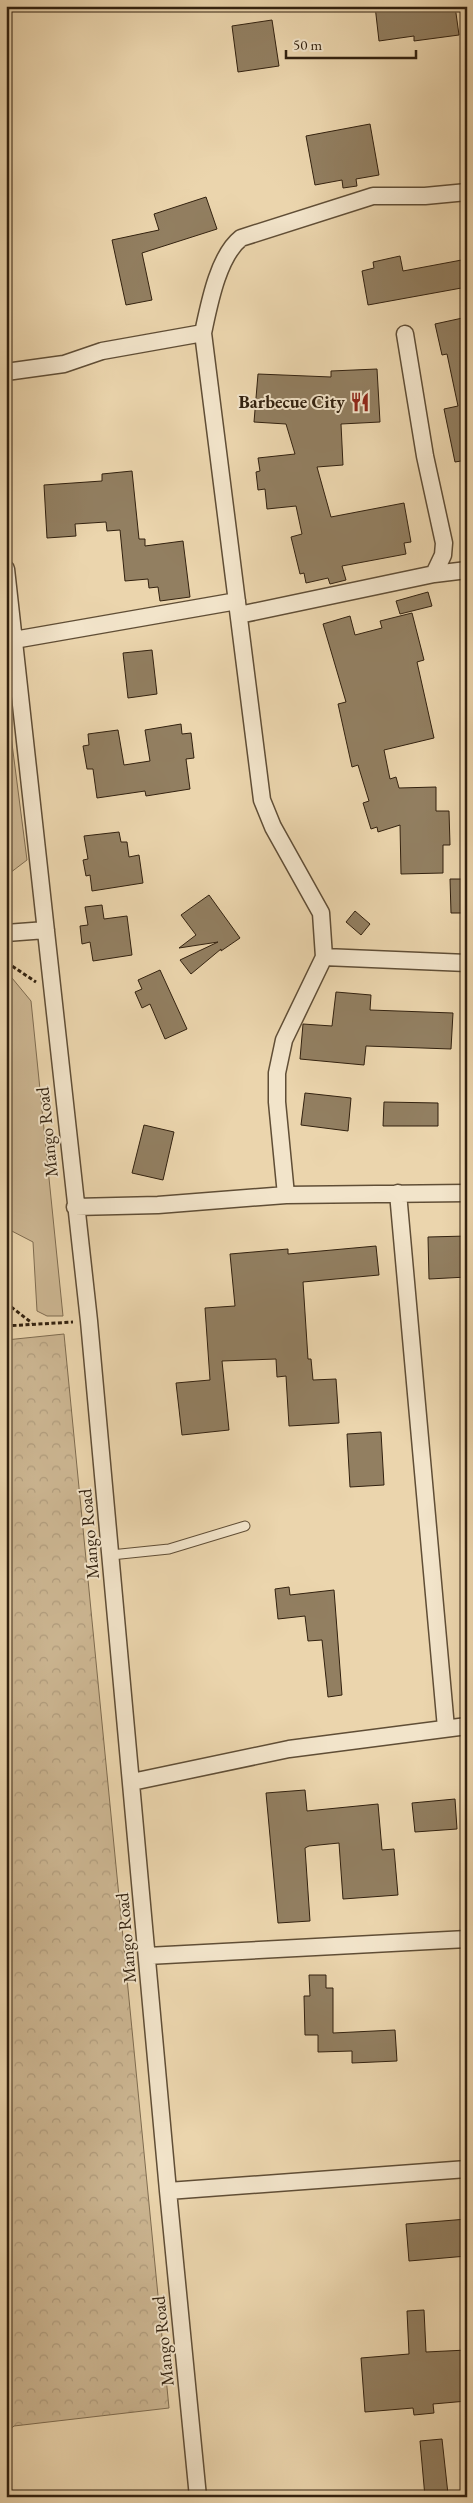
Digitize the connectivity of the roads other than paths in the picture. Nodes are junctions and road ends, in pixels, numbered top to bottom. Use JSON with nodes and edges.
{"nodes":[{"id":1,"x":467,"y":192,"type":"edge"},
{"id":2,"x":203,"y":333,"type":"junction"},
{"id":3,"x":405,"y":334,"type":"dead end"},
{"id":4,"x":6,"y":372,"type":"edge"},
{"id":5,"x":6,"y":569,"type":"edge"},
{"id":6,"x":467,"y":570,"type":"edge"},
{"id":7,"x":434,"y":574,"type":"junction"},
{"id":8,"x":238,"y":608,"type":"junction"},
{"id":9,"x":14,"y":640,"type":"junction"},
{"id":10,"x":46,"y":930,"type":"junction"},
{"id":11,"x":6,"y":933,"type":"edge"},
{"id":12,"x":324,"y":957,"type":"junction"},
{"id":13,"x":467,"y":963,"type":"edge"},
{"id":14,"x":398,"y":1193,"type":"junction"},
{"id":15,"x":467,"y":1193,"type":"edge"},
{"id":16,"x":286,"y":1195,"type":"junction"},
{"id":17,"x":76,"y":1208,"type":"junction"},
{"id":18,"x":246,"y":1526,"type":"dead end"},
{"id":19,"x":111,"y":1555,"type":"junction"},
{"id":20,"x":467,"y":1726,"type":"edge"},
{"id":21,"x":446,"y":1728,"type":"junction"},
{"id":22,"x":132,"y":1782,"type":"junction"},
{"id":23,"x":467,"y":1939,"type":"edge"},
{"id":24,"x":148,"y":1956,"type":"junction"},
{"id":25,"x":467,"y":2169,"type":"edge"},
{"id":26,"x":168,"y":2192,"type":"junction"},
{"id":27,"x":198,"y":2497,"type":"edge"}],
"edges":[{"from":1,"to":2,"type":"street"},
{"from":2,"to":4,"type":"street"},
{"from":2,"to":8,"type":"street"},
{"from":3,"to":7,"type":"street"},
{"from":5,"to":9,"type":"street","name":"Mango Road"},
{"from":6,"to":7,"type":"street"},
{"from":7,"to":8,"type":"street"},
{"from":8,"to":9,"type":"street"},
{"from":8,"to":12,"type":"street"},
{"from":9,"to":10,"type":"street","name":"Mango Road"},
{"from":10,"to":11,"type":"street"},
{"from":10,"to":17,"type":"street","name":"Mango Road"},
{"from":12,"to":13,"type":"street"},
{"from":12,"to":16,"type":"street"},
{"from":14,"to":15,"type":"street"},
{"from":14,"to":16,"type":"street"},
{"from":14,"to":21,"type":"street"},
{"from":16,"to":17,"type":"street"},
{"from":17,"to":19,"type":"street","name":"Mango Road"},
{"from":18,"to":19,"type":"lane"},
{"from":19,"to":22,"type":"street","name":"Mango Road"},
{"from":20,"to":21,"type":"street"},
{"from":21,"to":22,"type":"street"},
{"from":22,"to":24,"type":"street","name":"Mango Road"},
{"from":23,"to":24,"type":"street"},
{"from":24,"to":26,"type":"street","name":"Mango Road"},
{"from":25,"to":26,"type":"street"},
{"from":26,"to":27,"type":"street","name":"Mango Road"}]}
